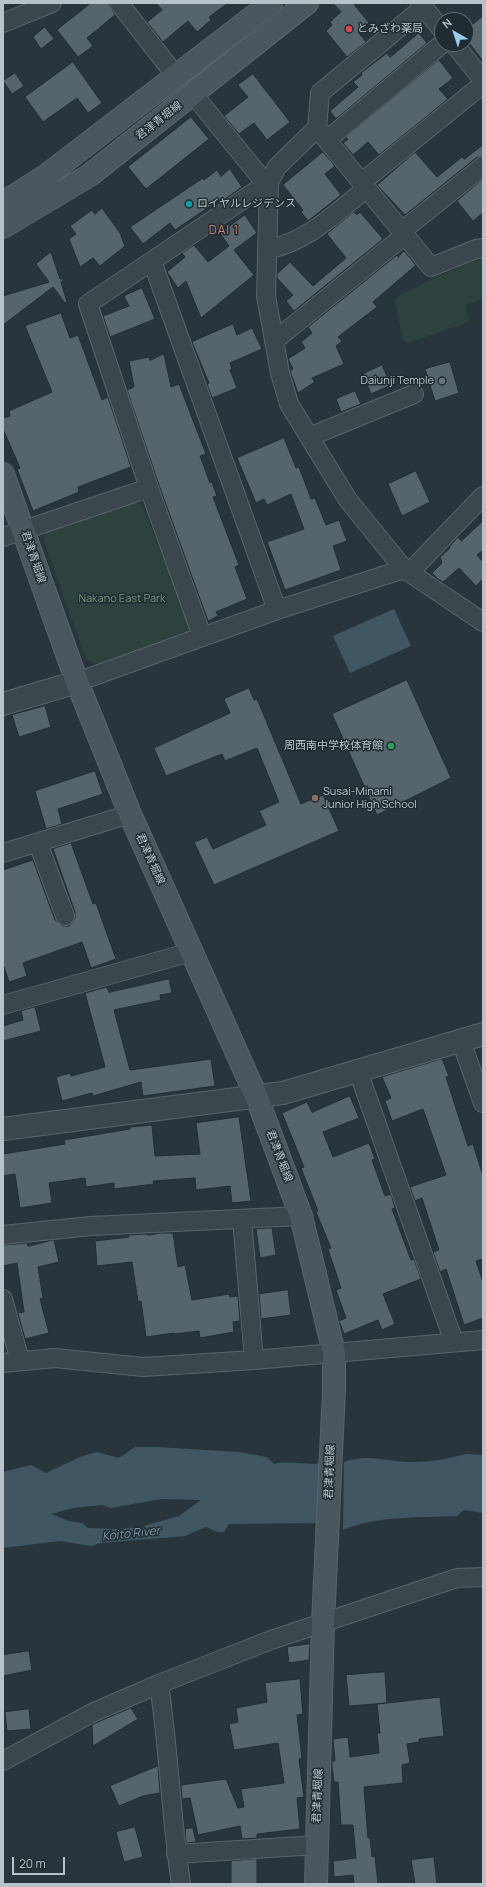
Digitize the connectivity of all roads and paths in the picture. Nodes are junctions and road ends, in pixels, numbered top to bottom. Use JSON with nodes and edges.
{"nodes":[{"id":1,"x":52,"y":3,"type":"edge"},
{"id":2,"x":119,"y":3,"type":"edge"},
{"id":3,"x":272,"y":3,"type":"edge"},
{"id":4,"x":308,"y":3,"type":"edge"},
{"id":5,"x":422,"y":5,"type":"edge"},
{"id":6,"x":434,"y":20,"type":"edge"},
{"id":7,"x":3,"y":23,"type":"edge"},
{"id":8,"x":434,"y":50,"type":"edge"},
{"id":9,"x":460,"y":52,"type":"edge"},
{"id":10,"x":176,"y":76,"type":"junction"},
{"id":11,"x":483,"y":80,"type":"edge"},
{"id":12,"x":483,"y":84,"type":"edge"},
{"id":13,"x":193,"y":94,"type":"junction"},
{"id":14,"x":322,"y":134,"type":"junction"},
{"id":15,"x":483,"y":166,"type":"edge"},
{"id":16,"x":268,"y":183,"type":"junction"},
{"id":17,"x":364,"y":185,"type":"junction"},
{"id":18,"x":3,"y":203,"type":"edge"},
{"id":19,"x":3,"y":227,"type":"edge"},
{"id":20,"x":404,"y":233,"type":"junction"},
{"id":21,"x":483,"y":248,"type":"edge"},
{"id":22,"x":267,"y":250,"type":"junction"},
{"id":23,"x":152,"y":261,"type":"junction"},
{"id":24,"x":274,"y":341,"type":"junction"},
{"id":25,"x":414,"y":394,"type":"dead end"},
{"id":26,"x":309,"y":437,"type":"junction"},
{"id":27,"x":3,"y":474,"type":"edge"},
{"id":28,"x":149,"y":488,"type":"junction"},
{"id":29,"x":483,"y":496,"type":"edge"},
{"id":30,"x":24,"y":531,"type":"junction"},
{"id":31,"x":3,"y":537,"type":"edge"},
{"id":32,"x":406,"y":571,"type":"junction"},
{"id":33,"x":277,"y":610,"type":"junction"},
{"id":34,"x":483,"y":622,"type":"edge"},
{"id":35,"x":202,"y":636,"type":"junction"},
{"id":36,"x":77,"y":682,"type":"junction"},
{"id":37,"x":3,"y":704,"type":"edge"},
{"id":38,"x":130,"y":814,"type":"junction"},
{"id":39,"x":38,"y":843,"type":"junction"},
{"id":40,"x":3,"y":853,"type":"edge"},
{"id":41,"x":64,"y":916,"type":"dead end"},
{"id":42,"x":191,"y":952,"type":"junction"},
{"id":43,"x":3,"y":1005,"type":"edge"},
{"id":44,"x":483,"y":1034,"type":"edge"},
{"id":45,"x":461,"y":1041,"type":"junction"},
{"id":46,"x":358,"y":1071,"type":"junction"},
{"id":47,"x":257,"y":1098,"type":"junction"},
{"id":48,"x":483,"y":1103,"type":"edge"},
{"id":49,"x":3,"y":1129,"type":"edge"},
{"id":50,"x":302,"y":1216,"type":"junction"},
{"id":51,"x":242,"y":1219,"type":"junction"},
{"id":52,"x":3,"y":1235,"type":"edge"},
{"id":53,"x":3,"y":1299,"type":"edge"},
{"id":54,"x":483,"y":1340,"type":"edge"},
{"id":55,"x":454,"y":1342,"type":"junction"},
{"id":56,"x":334,"y":1353,"type":"junction"},
{"id":57,"x":254,"y":1360,"type":"junction"},
{"id":58,"x":12,"y":1362,"type":"edge"},
{"id":59,"x":483,"y":1577,"type":"edge"},
{"id":60,"x":323,"y":1623,"type":"junction"},
{"id":61,"x":159,"y":1684,"type":"junction"},
{"id":62,"x":3,"y":1761,"type":"edge"},
{"id":63,"x":317,"y":1845,"type":"junction"},
{"id":64,"x":176,"y":1854,"type":"junction"},
{"id":65,"x":181,"y":1884,"type":"edge"},
{"id":66,"x":316,"y":1884,"type":"edge"}],
"edges":[{"from":1,"to":7,"type":"street"},
{"from":2,"to":10,"type":"street"},
{"from":3,"to":10,"type":"main road"},
{"from":4,"to":13,"type":"main road","name":"君津青堀線"},
{"from":5,"to":6,"type":"street"},
{"from":5,"to":14,"type":"street"},
{"from":8,"to":14,"type":"street"},
{"from":9,"to":11,"type":"street"},
{"from":10,"to":18,"type":"main road"},
{"from":12,"to":17,"type":"street"},
{"from":13,"to":16,"type":"street"},
{"from":13,"to":19,"type":"main road","name":"君津青堀線"},
{"from":14,"to":16,"type":"street"},
{"from":14,"to":17,"type":"street"},
{"from":15,"to":20,"type":"street"},
{"from":16,"to":22,"type":"street"},
{"from":16,"to":23,"type":"street"},
{"from":17,"to":20,"type":"street"},
{"from":17,"to":22,"type":"street"},
{"from":20,"to":21,"type":"street"},
{"from":20,"to":24,"type":"street"},
{"from":22,"to":24,"type":"street"},
{"from":23,"to":28,"type":"street"},
{"from":23,"to":33,"type":"street"},
{"from":24,"to":26,"type":"street"},
{"from":25,"to":26,"type":"street"},
{"from":26,"to":32,"type":"street"},
{"from":27,"to":30,"type":"main road","name":"君津青堀線"},
{"from":28,"to":30,"type":"street"},
{"from":28,"to":35,"type":"street"},
{"from":29,"to":32,"type":"street"},
{"from":30,"to":31,"type":"street"},
{"from":30,"to":36,"type":"main road","name":"君津青堀線"},
{"from":32,"to":33,"type":"street"},
{"from":32,"to":34,"type":"street"},
{"from":33,"to":35,"type":"street"},
{"from":35,"to":36,"type":"street"},
{"from":36,"to":37,"type":"street"},
{"from":36,"to":38,"type":"main road","name":"君津青堀線"},
{"from":38,"to":39,"type":"street"},
{"from":38,"to":42,"type":"main road","name":"君津青堀線"},
{"from":39,"to":40,"type":"street"},
{"from":39,"to":41,"type":"street"},
{"from":42,"to":43,"type":"street"},
{"from":42,"to":47,"type":"main road","name":"君津青堀線"},
{"from":44,"to":45,"type":"street"},
{"from":45,"to":46,"type":"street"},
{"from":45,"to":48,"type":"street"},
{"from":46,"to":47,"type":"street"},
{"from":46,"to":55,"type":"street"},
{"from":47,"to":49,"type":"street"},
{"from":47,"to":50,"type":"main road","name":"君津青堀線"},
{"from":50,"to":51,"type":"street"},
{"from":50,"to":56,"type":"main road","name":"君津青堀線"},
{"from":51,"to":52,"type":"street"},
{"from":51,"to":57,"type":"street"},
{"from":53,"to":58,"type":"street"},
{"from":54,"to":55,"type":"street"},
{"from":55,"to":56,"type":"street"},
{"from":56,"to":57,"type":"street"},
{"from":56,"to":60,"type":"main road","name":"君津青堀線"},
{"from":57,"to":58,"type":"street"},
{"from":59,"to":60,"type":"street"},
{"from":60,"to":61,"type":"street"},
{"from":60,"to":63,"type":"main road","name":"君津青堀線"},
{"from":61,"to":62,"type":"street"},
{"from":61,"to":64,"type":"street"},
{"from":63,"to":64,"type":"street"},
{"from":63,"to":66,"type":"main road","name":"君津青堀線"},
{"from":64,"to":65,"type":"street"}]}
